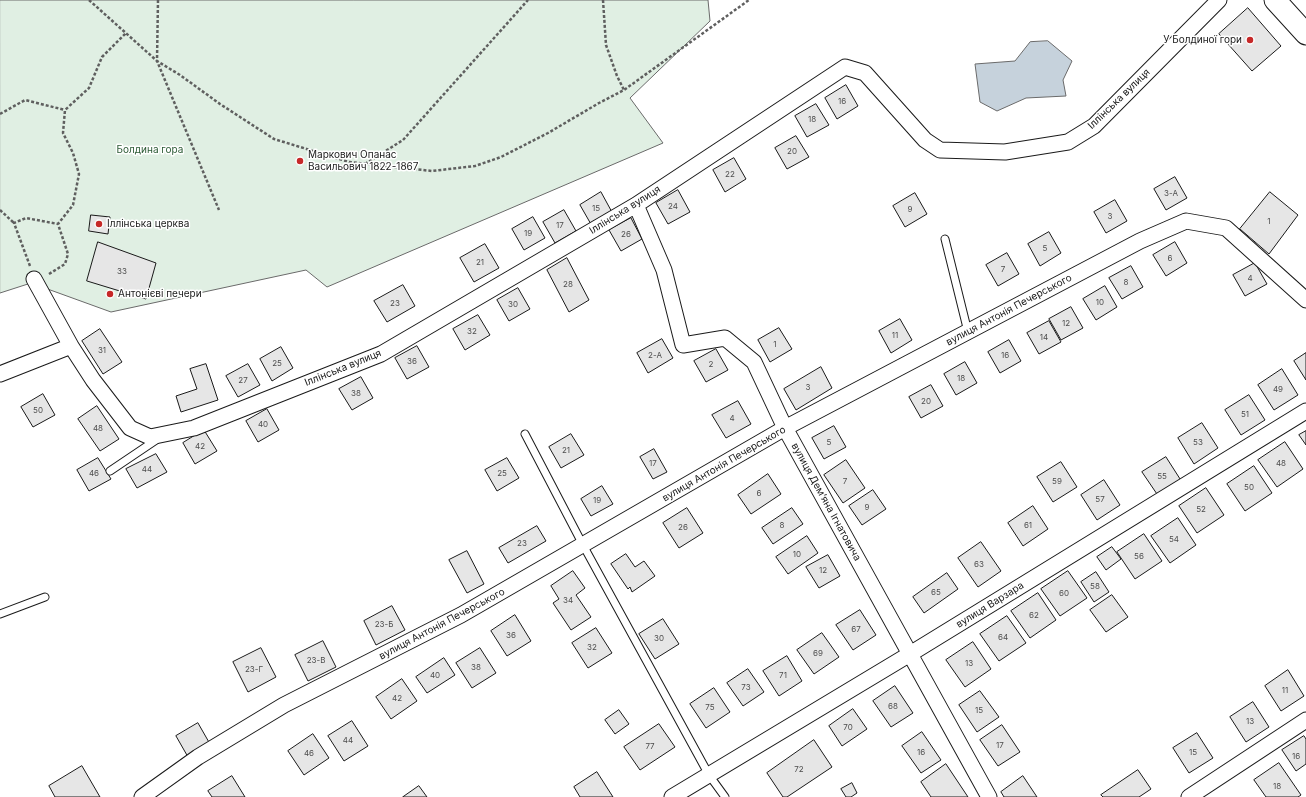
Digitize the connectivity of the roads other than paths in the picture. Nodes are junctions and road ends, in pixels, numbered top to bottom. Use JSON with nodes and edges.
{"nodes":[{"id":1,"x":1219,"y":0,"type":"edge"},
{"id":2,"x":1275,"y":0,"type":"edge"},
{"id":3,"x":1306,"y":34,"type":"edge"},
{"id":4,"x":636,"y":205,"type":"junction"},
{"id":5,"x":945,"y":239,"type":"dead end"},
{"id":6,"x":34,"y":279,"type":"road end"},
{"id":7,"x":1306,"y":300,"type":"edge"},
{"id":8,"x":968,"y":332,"type":"junction"},
{"id":9,"x":71,"y":346,"type":"junction"},
{"id":10,"x":0,"y":374,"type":"edge"},
{"id":11,"x":1306,"y":411,"type":"edge"},
{"id":12,"x":785,"y":428,"type":"junction"},
{"id":13,"x":164,"y":434,"type":"junction"},
{"id":14,"x":525,"y":434,"type":"dead end"},
{"id":15,"x":110,"y":471,"type":"dead end"},
{"id":16,"x":583,"y":545,"type":"junction"},
{"id":17,"x":45,"y":597,"type":"dead end"},
{"id":18,"x":0,"y":614,"type":"edge"},
{"id":19,"x":910,"y":654,"type":"junction"},
{"id":20,"x":1306,"y":720,"type":"edge"},
{"id":21,"x":709,"y":775,"type":"junction"},
{"id":22,"x":142,"y":797,"type":"edge"},
{"id":23,"x":672,"y":797,"type":"edge"},
{"id":24,"x":725,"y":797,"type":"edge"},
{"id":25,"x":989,"y":797,"type":"edge"},
{"id":26,"x":1189,"y":797,"type":"edge"}],
"edges":[{"from":1,"to":4,"type":"street","name":"Іллінська вулиця"},
{"from":2,"to":3,"type":"main road"},
{"from":4,"to":12,"type":"street","name":"вулиця Демʼяна Ігнатовича"},
{"from":4,"to":13,"type":"street","name":"Іллінська вулиця"},
{"from":5,"to":8,"type":"lane"},
{"from":6,"to":9,"type":"street","name":"Іллінська вулиця"},
{"from":7,"to":8,"type":"street","name":"вулиця Антонія Печерського"},
{"from":8,"to":12,"type":"street","name":"вулиця Антонія Печерського"},
{"from":9,"to":10,"type":"street"},
{"from":9,"to":13,"type":"street","name":"Іллінська вулиця"},
{"from":11,"to":19,"type":"street","name":"вулиця Варзара"},
{"from":12,"to":16,"type":"street","name":"вулиця Антонія Печерського"},
{"from":12,"to":19,"type":"street","name":"вулиця Демʼяна Ігнатовича"},
{"from":13,"to":15,"type":"lane"},
{"from":14,"to":16,"type":"lane"},
{"from":16,"to":21,"type":"lane"},
{"from":16,"to":22,"type":"street","name":"вулиця Антонія Печерського"},
{"from":17,"to":18,"type":"lane"},
{"from":19,"to":21,"type":"street","name":"вулиця Варзара"},
{"from":19,"to":25,"type":"street","name":"вулиця Демʼяна Ігнатовича"},
{"from":20,"to":26,"type":"street"},
{"from":21,"to":23,"type":"street","name":"вулиця Варзара"},
{"from":21,"to":24,"type":"lane"}]}
